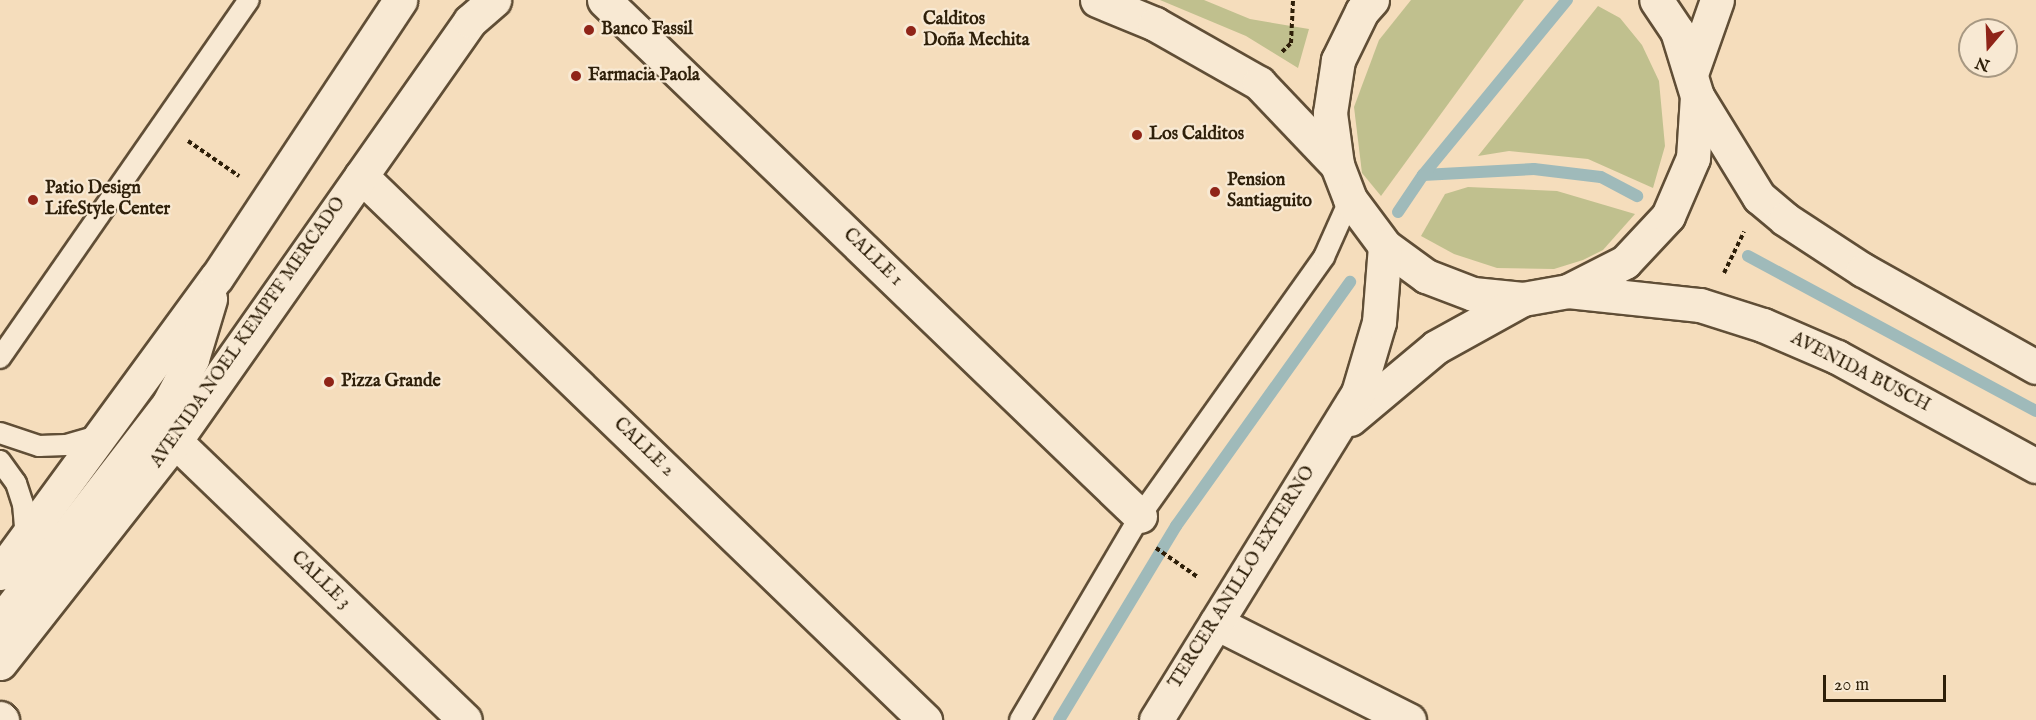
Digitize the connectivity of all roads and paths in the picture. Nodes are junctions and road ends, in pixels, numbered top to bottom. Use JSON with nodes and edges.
{"nodes":[{"id":1,"x":249,"y":0,"type":"edge"},
{"id":2,"x":400,"y":0,"type":"edge"},
{"id":3,"x":494,"y":0,"type":"edge"},
{"id":4,"x":604,"y":0,"type":"edge"},
{"id":5,"x":1097,"y":0,"type":"edge"},
{"id":6,"x":1293,"y":0,"type":"edge"},
{"id":7,"x":1372,"y":0,"type":"edge"},
{"id":8,"x":1656,"y":0,"type":"edge"},
{"id":9,"x":1717,"y":0,"type":"edge"},
{"id":10,"x":1259,"y":83,"type":"junction"},
{"id":11,"x":1694,"y":83,"type":"junction"},
{"id":12,"x":163,"y":124,"type":"junction"},
{"id":13,"x":1337,"y":165,"type":"junction"},
{"id":14,"x":361,"y":176,"type":"junction"},
{"id":15,"x":269,"y":197,"type":"junction"},
{"id":16,"x":1759,"y":197,"type":"junction"},
{"id":17,"x":1350,"y":199,"type":"junction"},
{"id":18,"x":1385,"y":246,"type":"junction"},
{"id":19,"x":217,"y":277,"type":"junction"},
{"id":20,"x":1568,"y":291,"type":"junction"},
{"id":21,"x":1522,"y":298,"type":"junction"},
{"id":22,"x":1700,"y":305,"type":"junction"},
{"id":23,"x":0,"y":358,"type":"edge"},
{"id":24,"x":2036,"y":366,"type":"edge"},
{"id":25,"x":0,"y":433,"type":"edge"},
{"id":26,"x":101,"y":435,"type":"junction"},
{"id":27,"x":1331,"y":437,"type":"junction"},
{"id":28,"x":175,"y":441,"type":"junction"},
{"id":29,"x":0,"y":461,"type":"edge"},
{"id":30,"x":2036,"y":466,"type":"edge"},
{"id":31,"x":1142,"y":529,"type":"junction"},
{"id":32,"x":11,"y":553,"type":"edge"},
{"id":33,"x":1192,"y":569,"type":"dead end"},
{"id":34,"x":0,"y":622,"type":"edge"},
{"id":35,"x":1216,"y":623,"type":"junction"},
{"id":36,"x":0,"y":663,"type":"edge"},
{"id":37,"x":465,"y":720,"type":"edge"},
{"id":38,"x":925,"y":720,"type":"edge"},
{"id":39,"x":1020,"y":720,"type":"edge"},
{"id":40,"x":1156,"y":720,"type":"edge"},
{"id":41,"x":1409,"y":720,"type":"edge"}],
"edges":[{"from":1,"to":12,"type":"lane"},
{"from":2,"to":15,"type":"main road"},
{"from":3,"to":14,"type":"main road","name":"AVENIDA NOEL KEMPFF MERCADO"},
{"from":4,"to":31,"type":"main road","name":"CALLE 1"},
{"from":5,"to":10,"type":"main road"},
{"from":6,"to":10,"type":"path"},
{"from":7,"to":13,"type":"main road"},
{"from":8,"to":11,"type":"main road"},
{"from":9,"to":11,"type":"main road"},
{"from":10,"to":13,"type":"main road"},
{"from":11,"to":16,"type":"main road"},
{"from":11,"to":20,"type":"main road"},
{"from":12,"to":15,"type":"path"},
{"from":12,"to":23,"type":"lane"},
{"from":13,"to":17,"type":"main road"},
{"from":14,"to":28,"type":"main road","name":"AVENIDA NOEL KEMPFF MERCADO"},
{"from":14,"to":38,"type":"main road","name":"CALLE 2"},
{"from":15,"to":19,"type":"main road"},
{"from":16,"to":22,"type":"path"},
{"from":16,"to":24,"type":"main road"},
{"from":17,"to":18,"type":"main road"},
{"from":17,"to":31,"type":"lane"},
{"from":18,"to":21,"type":"main road"},
{"from":18,"to":27,"type":"main road","name":"TERCER ANILLO EXTERNO"},
{"from":19,"to":26,"type":"main road"},
{"from":19,"to":34,"type":"main road"},
{"from":20,"to":21,"type":"main road"},
{"from":20,"to":22,"type":"main road","name":"AVENIDA BUSCH"},
{"from":21,"to":27,"type":"main road","name":"TERCER ANILLO EXTERNO"},
{"from":22,"to":30,"type":"main road","name":"AVENIDA BUSCH"},
{"from":25,"to":26,"type":"lane"},
{"from":26,"to":32,"type":"main road"},
{"from":27,"to":35,"type":"main road","name":"TERCER ANILLO EXTERNO"},
{"from":28,"to":36,"type":"main road","name":"AVENIDA NOEL KEMPFF MERCADO"},
{"from":28,"to":37,"type":"main road","name":"CALLE 3"},
{"from":29,"to":32,"type":"lane"},
{"from":31,"to":33,"type":"path"},
{"from":31,"to":39,"type":"lane"},
{"from":35,"to":40,"type":"main road","name":"TERCER ANILLO EXTERNO"},
{"from":35,"to":41,"type":"main road"}]}
